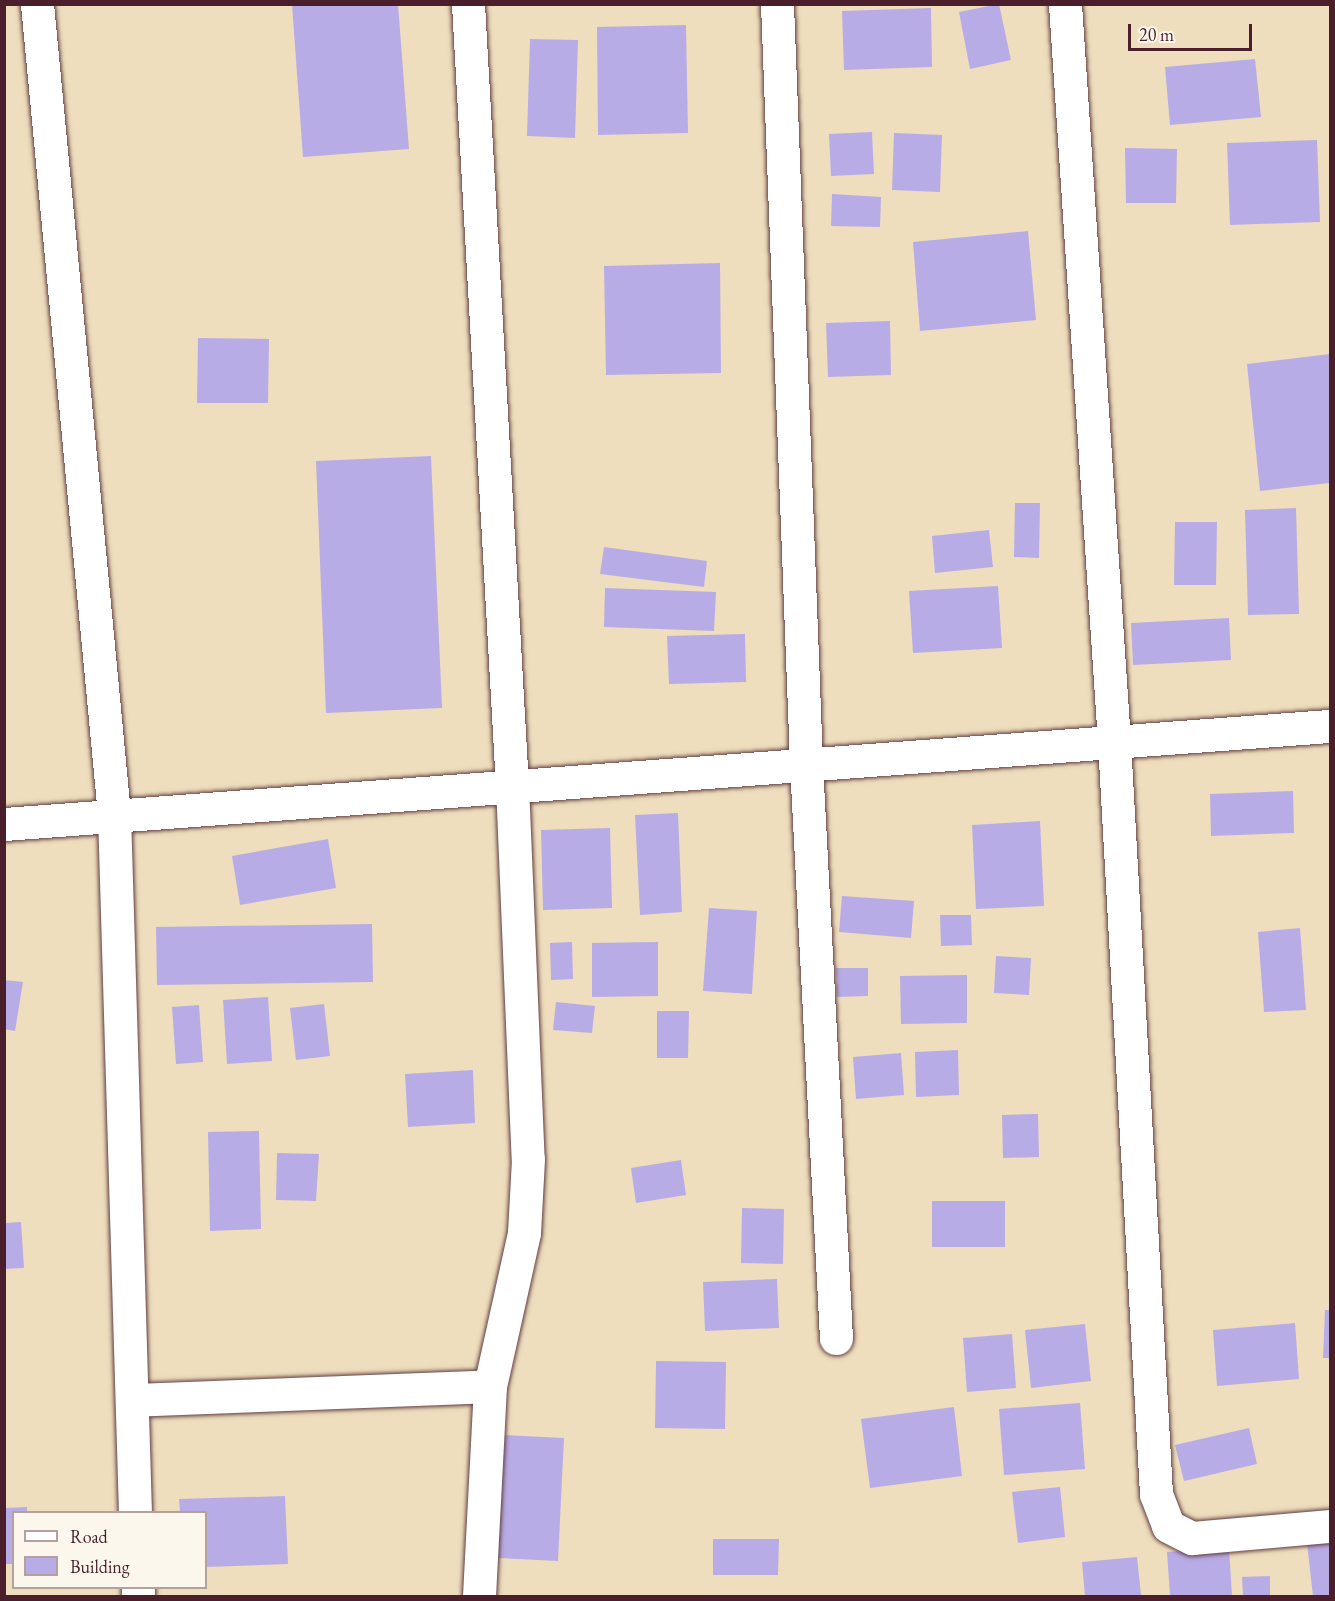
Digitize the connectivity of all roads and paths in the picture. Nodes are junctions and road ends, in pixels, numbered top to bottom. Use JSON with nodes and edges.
{"nodes":[{"id":1,"x":37,"y":4,"type":"edge"},
{"id":2,"x":468,"y":4,"type":"edge"},
{"id":3,"x":777,"y":4,"type":"edge"},
{"id":4,"x":1065,"y":4,"type":"edge"},
{"id":5,"x":1330,"y":726,"type":"edge"},
{"id":6,"x":1114,"y":742,"type":"junction"},
{"id":7,"x":806,"y":764,"type":"junction"},
{"id":8,"x":512,"y":785,"type":"junction"},
{"id":9,"x":114,"y":814,"type":"junction"},
{"id":10,"x":4,"y":824,"type":"edge"},
{"id":11,"x":836,"y":1338,"type":"dead end"},
{"id":12,"x":490,"y":1386,"type":"junction"},
{"id":13,"x":132,"y":1400,"type":"junction"},
{"id":14,"x":135,"y":1511,"type":"edge"},
{"id":15,"x":1330,"y":1526,"type":"edge"},
{"id":16,"x":479,"y":1596,"type":"edge"}],
"edges":[{"from":1,"to":9,"type":"street"},
{"from":2,"to":8,"type":"street"},
{"from":3,"to":7,"type":"street"},
{"from":4,"to":6,"type":"street"},
{"from":5,"to":6,"type":"street"},
{"from":6,"to":7,"type":"street"},
{"from":6,"to":15,"type":"street"},
{"from":7,"to":8,"type":"street"},
{"from":7,"to":11,"type":"street"},
{"from":8,"to":9,"type":"street"},
{"from":8,"to":12,"type":"street"},
{"from":9,"to":10,"type":"street"},
{"from":9,"to":13,"type":"street"},
{"from":12,"to":13,"type":"street"},
{"from":12,"to":16,"type":"street"},
{"from":13,"to":14,"type":"street"}]}
